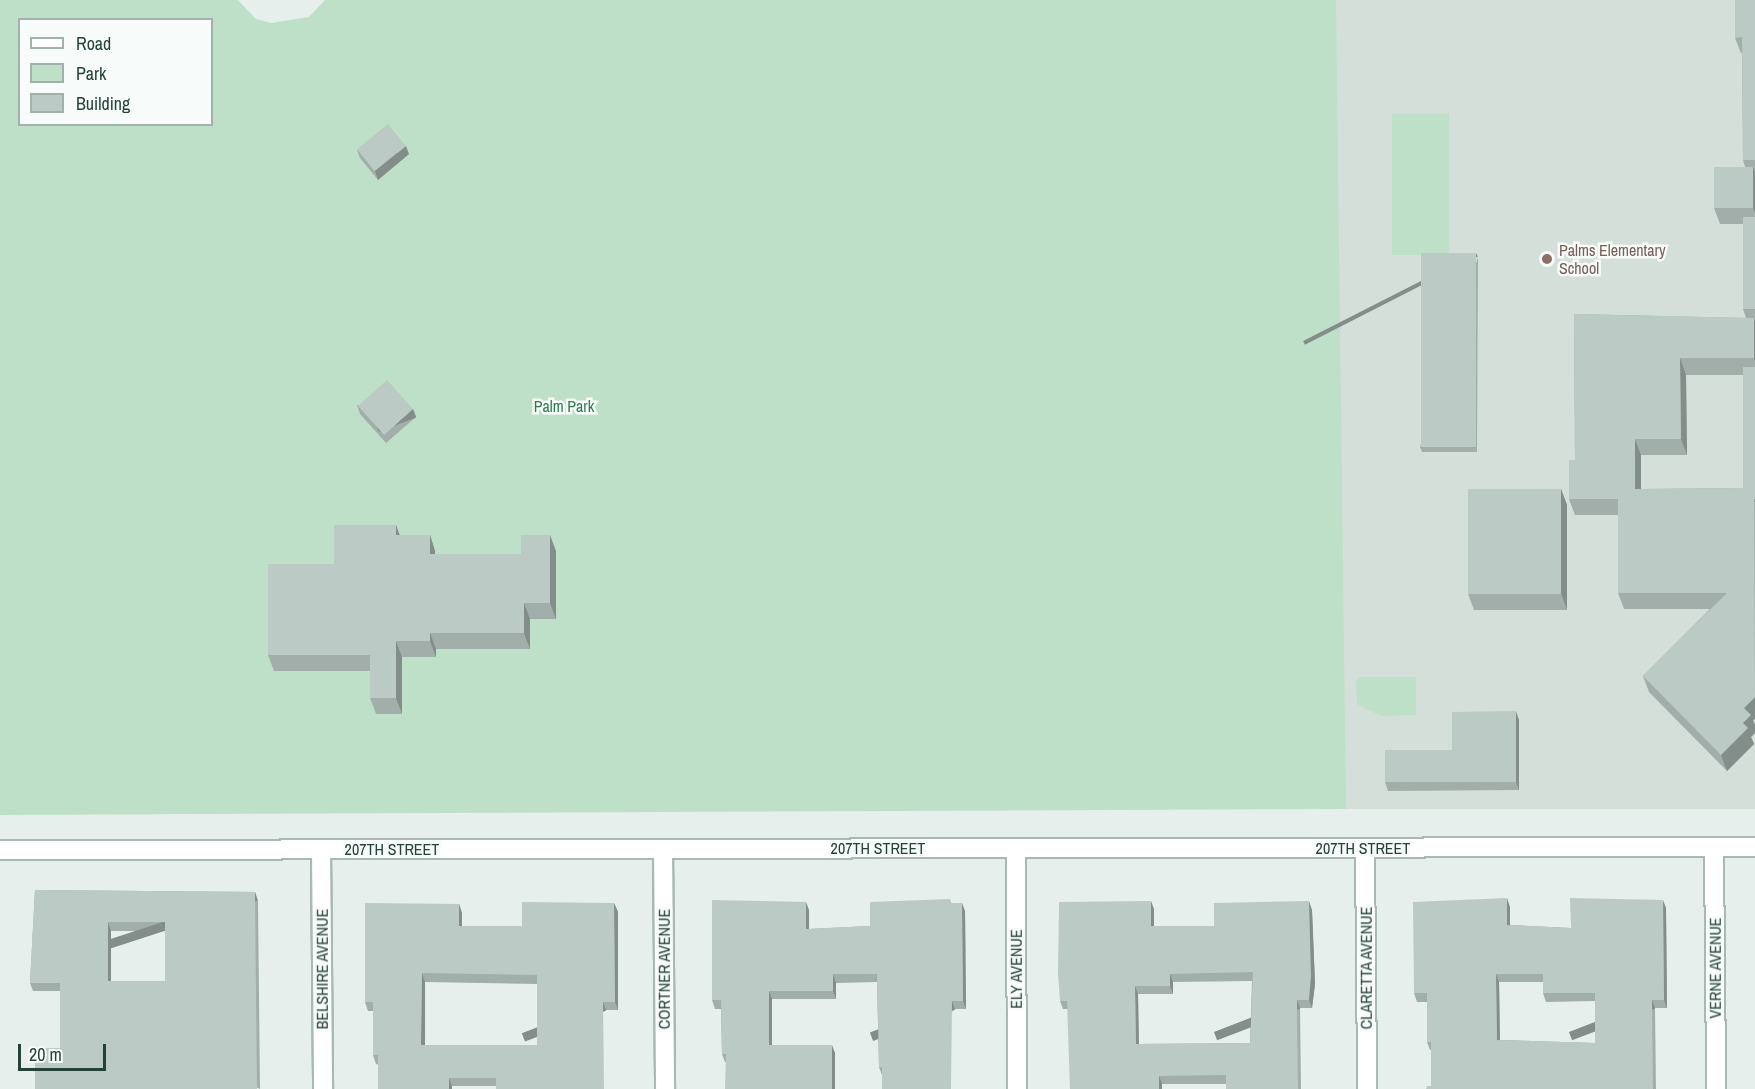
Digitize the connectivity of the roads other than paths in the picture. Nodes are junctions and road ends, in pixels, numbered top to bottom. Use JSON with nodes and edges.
{"nodes":[{"id":1,"x":1714,"y":847,"type":"junction"},
{"id":2,"x":1755,"y":847,"type":"edge"},
{"id":3,"x":1016,"y":848,"type":"junction"},
{"id":4,"x":1365,"y":848,"type":"junction"},
{"id":5,"x":321,"y":849,"type":"junction"},
{"id":6,"x":663,"y":849,"type":"junction"},
{"id":7,"x":0,"y":850,"type":"edge"},
{"id":8,"x":323,"y":1089,"type":"edge"},
{"id":9,"x":665,"y":1089,"type":"edge"},
{"id":10,"x":1017,"y":1089,"type":"edge"},
{"id":11,"x":1366,"y":1089,"type":"edge"},
{"id":12,"x":1716,"y":1089,"type":"edge"}],
"edges":[{"from":1,"to":2,"type":"street","name":"207TH STREET"},
{"from":1,"to":4,"type":"street","name":"207TH STREET"},
{"from":1,"to":12,"type":"street","name":"VERNE AVENUE"},
{"from":3,"to":4,"type":"street","name":"207TH STREET"},
{"from":3,"to":6,"type":"street","name":"207TH STREET"},
{"from":3,"to":10,"type":"street","name":"ELY AVENUE"},
{"from":4,"to":11,"type":"street","name":"CLARETTA AVENUE"},
{"from":5,"to":6,"type":"street","name":"207TH STREET"},
{"from":5,"to":7,"type":"street","name":"207TH STREET"},
{"from":5,"to":8,"type":"street","name":"BELSHIRE AVENUE"},
{"from":6,"to":9,"type":"street","name":"CORTNER AVENUE"}]}
